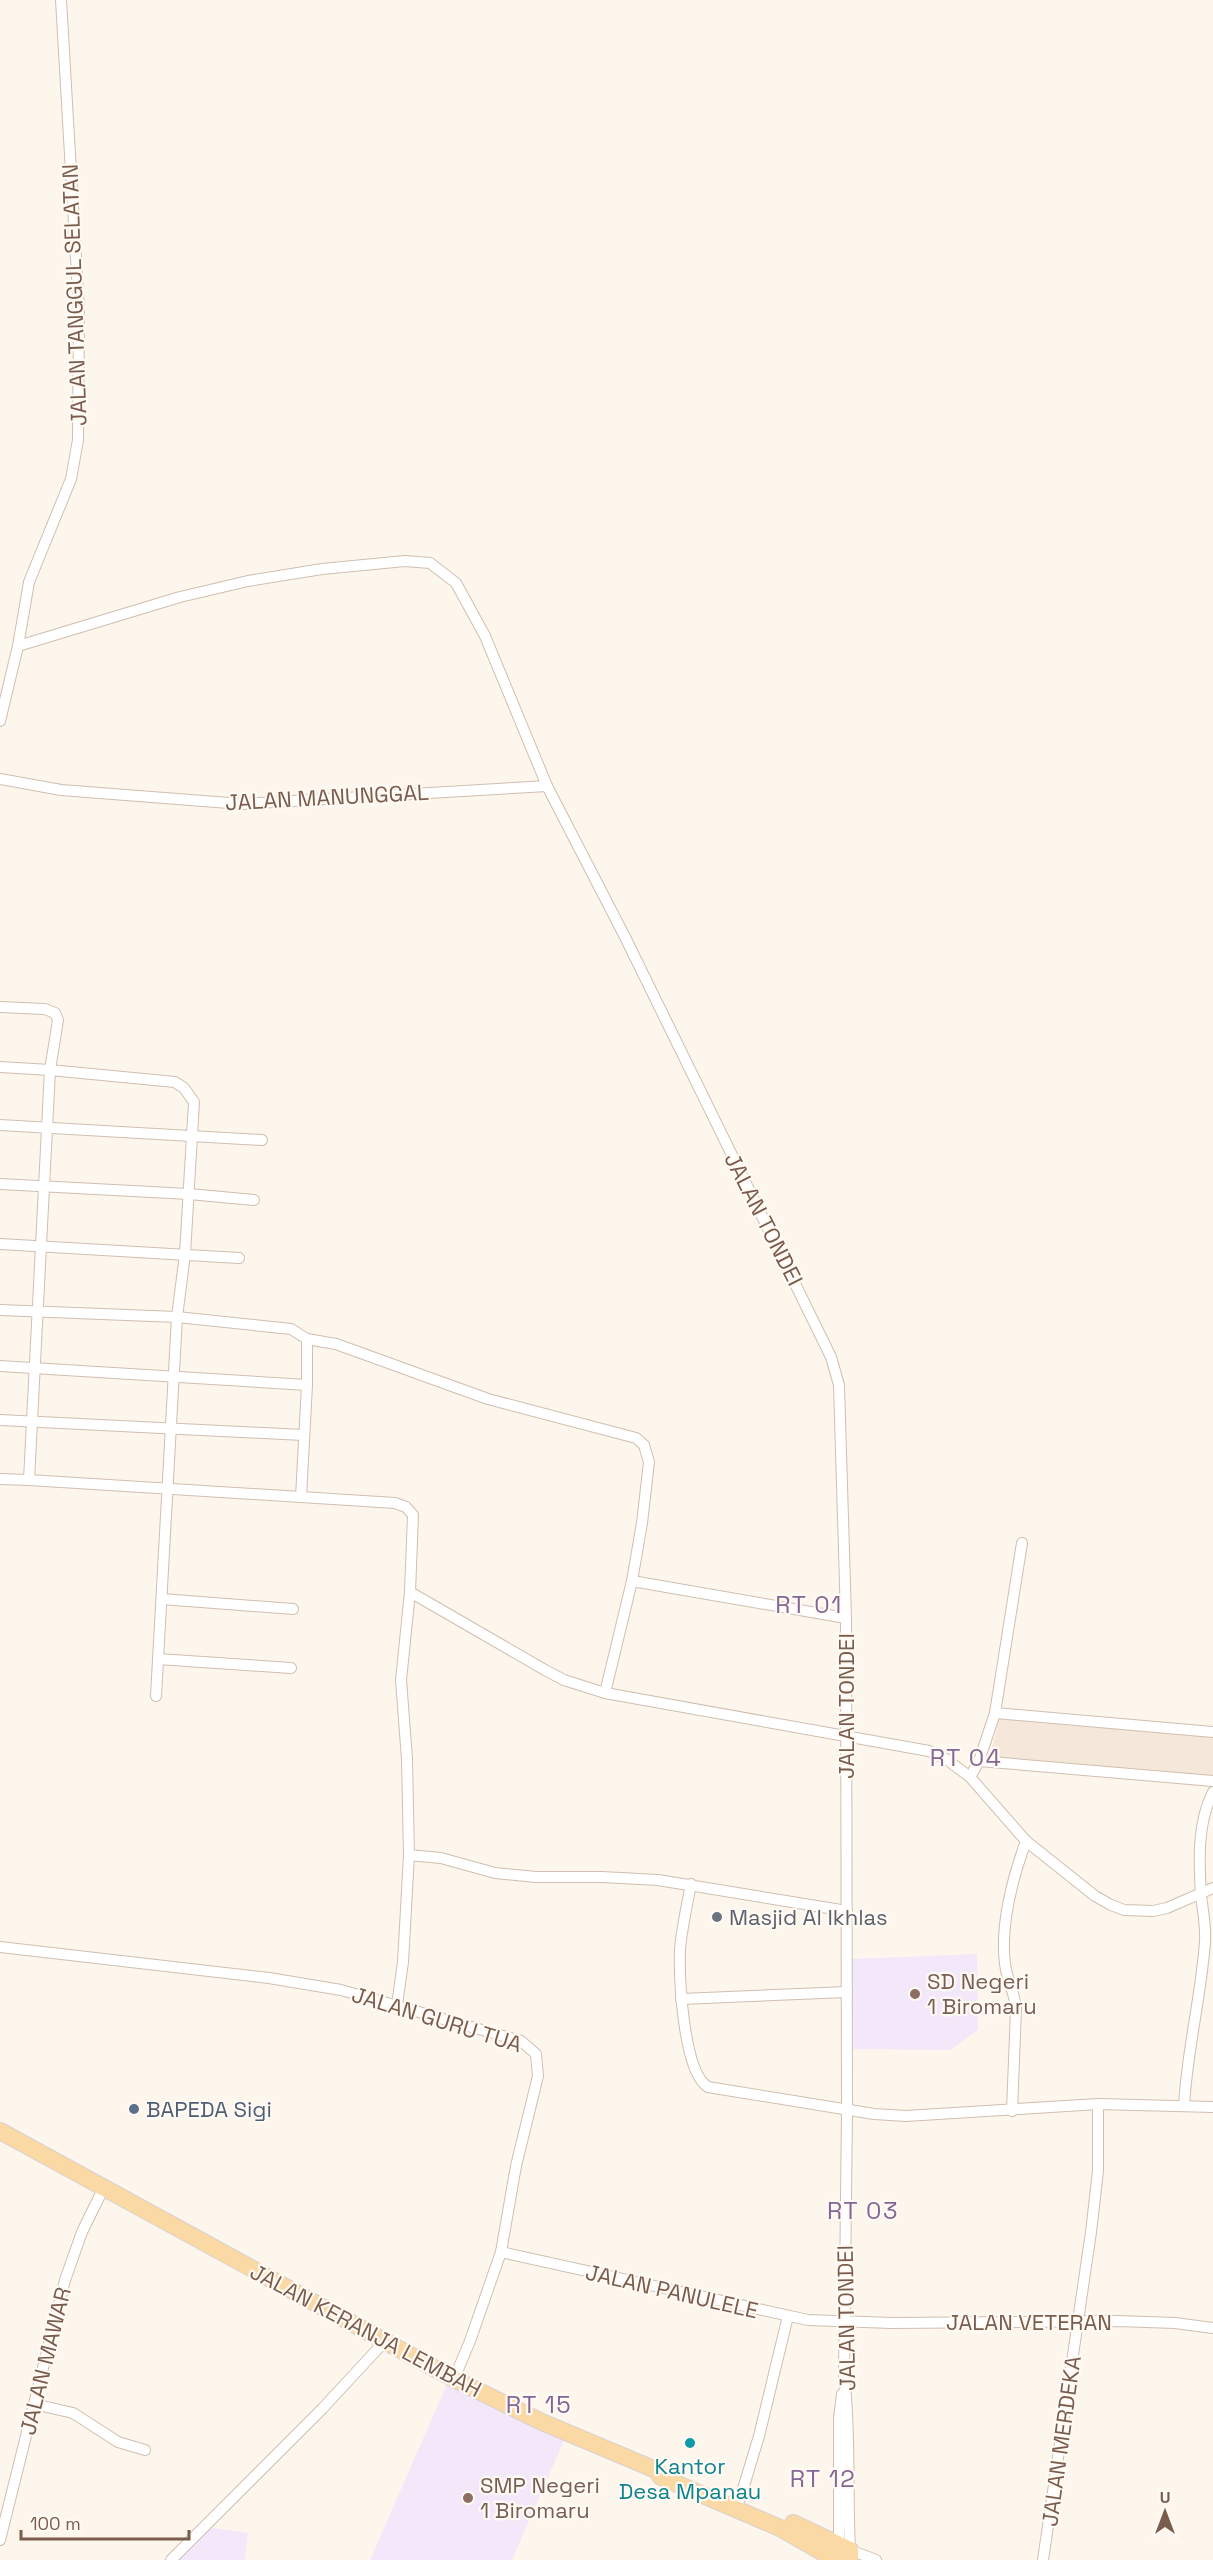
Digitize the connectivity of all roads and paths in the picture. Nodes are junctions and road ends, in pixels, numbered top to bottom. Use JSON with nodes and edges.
{"nodes":[{"id":1,"x":60,"y":0,"type":"edge"},
{"id":2,"x":18,"y":646,"type":"junction"},
{"id":3,"x":0,"y":721,"type":"edge"},
{"id":4,"x":0,"y":779,"type":"edge"},
{"id":5,"x":547,"y":786,"type":"junction"},
{"id":6,"x":0,"y":1007,"type":"edge"},
{"id":7,"x":0,"y":1067,"type":"edge"},
{"id":8,"x":50,"y":1070,"type":"junction"},
{"id":9,"x":0,"y":1125,"type":"edge"},
{"id":10,"x":48,"y":1128,"type":"junction"},
{"id":11,"x":193,"y":1136,"type":"junction"},
{"id":12,"x":262,"y":1140,"type":"dead end"},
{"id":13,"x":0,"y":1184,"type":"edge"},
{"id":14,"x":45,"y":1186,"type":"junction"},
{"id":15,"x":189,"y":1194,"type":"junction"},
{"id":16,"x":254,"y":1200,"type":"dead end"},
{"id":17,"x":0,"y":1244,"type":"edge"},
{"id":18,"x":41,"y":1246,"type":"junction"},
{"id":19,"x":185,"y":1254,"type":"junction"},
{"id":20,"x":238,"y":1258,"type":"dead end"},
{"id":21,"x":0,"y":1310,"type":"edge"},
{"id":22,"x":38,"y":1312,"type":"junction"},
{"id":23,"x":177,"y":1317,"type":"junction"},
{"id":24,"x":307,"y":1339,"type":"junction"},
{"id":25,"x":0,"y":1366,"type":"edge"},
{"id":26,"x":35,"y":1367,"type":"junction"},
{"id":27,"x":175,"y":1378,"type":"junction"},
{"id":28,"x":307,"y":1385,"type":"junction"},
{"id":29,"x":0,"y":1420,"type":"edge"},
{"id":30,"x":30,"y":1421,"type":"junction"},
{"id":31,"x":172,"y":1430,"type":"junction"},
{"id":32,"x":303,"y":1435,"type":"junction"},
{"id":33,"x":0,"y":1479,"type":"edge"},
{"id":34,"x":29,"y":1480,"type":"junction"},
{"id":35,"x":167,"y":1489,"type":"junction"},
{"id":36,"x":301,"y":1497,"type":"junction"},
{"id":37,"x":1022,"y":1543,"type":"dead end"},
{"id":38,"x":632,"y":1581,"type":"junction"},
{"id":39,"x":410,"y":1592,"type":"junction"},
{"id":40,"x":162,"y":1599,"type":"junction"},
{"id":41,"x":293,"y":1609,"type":"dead end"},
{"id":42,"x":846,"y":1618,"type":"junction"},
{"id":43,"x":158,"y":1659,"type":"junction"},
{"id":44,"x":291,"y":1668,"type":"dead end"},
{"id":45,"x":605,"y":1693,"type":"junction"},
{"id":46,"x":156,"y":1696,"type":"dead end"},
{"id":47,"x":995,"y":1713,"type":"junction"},
{"id":48,"x":1213,"y":1732,"type":"edge"},
{"id":49,"x":845,"y":1736,"type":"junction"},
{"id":50,"x":979,"y":1761,"type":"junction"},
{"id":51,"x":970,"y":1777,"type":"junction"},
{"id":52,"x":1213,"y":1781,"type":"edge"},
{"id":53,"x":1213,"y":1792,"type":"edge"},
{"id":54,"x":1026,"y":1841,"type":"junction"},
{"id":55,"x":409,"y":1855,"type":"junction"},
{"id":56,"x":691,"y":1884,"type":"junction"},
{"id":57,"x":1213,"y":1888,"type":"edge"},
{"id":58,"x":1201,"y":1893,"type":"junction"},
{"id":59,"x":847,"y":1911,"type":"junction"},
{"id":60,"x":0,"y":1947,"type":"edge"},
{"id":61,"x":847,"y":1992,"type":"junction"},
{"id":62,"x":681,"y":1999,"type":"junction"},
{"id":63,"x":397,"y":2005,"type":"junction"},
{"id":64,"x":1098,"y":2104,"type":"junction"},
{"id":65,"x":1184,"y":2106,"type":"junction"},
{"id":66,"x":1213,"y":2107,"type":"edge"},
{"id":67,"x":847,"y":2110,"type":"junction"},
{"id":68,"x":1012,"y":2111,"type":"junction"},
{"id":69,"x":0,"y":2130,"type":"edge"},
{"id":70,"x":104,"y":2187,"type":"junction"},
{"id":71,"x":501,"y":2252,"type":"junction"},
{"id":72,"x":788,"y":2316,"type":"junction"},
{"id":73,"x":1078,"y":2322,"type":"junction"},
{"id":74,"x":844,"y":2323,"type":"junction"},
{"id":75,"x":1213,"y":2328,"type":"edge"},
{"id":76,"x":385,"y":2341,"type":"junction"},
{"id":77,"x":454,"y":2379,"type":"junction"},
{"id":78,"x":34,"y":2404,"type":"junction"},
{"id":79,"x":145,"y":2450,"type":"dead end"},
{"id":80,"x":656,"y":2470,"type":"junction"},
{"id":81,"x":740,"y":2499,"type":"junction"},
{"id":82,"x":0,"y":2540,"type":"edge"},
{"id":83,"x":843,"y":2555,"type":"edge"},
{"id":84,"x":171,"y":2560,"type":"edge"},
{"id":85,"x":876,"y":2560,"type":"edge"},
{"id":86,"x":1043,"y":2560,"type":"edge"}],
"edges":[{"from":1,"to":2,"type":"street","name":"JALAN TANGGUL SELATAN"},
{"from":2,"to":3,"type":"street"},
{"from":2,"to":5,"type":"street","name":"JALAN TONDEI"},
{"from":4,"to":5,"type":"street","name":"JALAN MANUNGGAL"},
{"from":5,"to":42,"type":"street","name":"JALAN TONDEI"},
{"from":6,"to":8,"type":"street"},
{"from":7,"to":8,"type":"street"},
{"from":8,"to":10,"type":"street"},
{"from":8,"to":11,"type":"street"},
{"from":9,"to":10,"type":"street"},
{"from":10,"to":11,"type":"street"},
{"from":10,"to":14,"type":"street"},
{"from":11,"to":12,"type":"street"},
{"from":11,"to":15,"type":"street"},
{"from":13,"to":14,"type":"street"},
{"from":14,"to":15,"type":"street"},
{"from":14,"to":18,"type":"street"},
{"from":15,"to":16,"type":"street"},
{"from":15,"to":19,"type":"street"},
{"from":17,"to":18,"type":"street"},
{"from":18,"to":19,"type":"street"},
{"from":18,"to":22,"type":"street"},
{"from":19,"to":20,"type":"street"},
{"from":19,"to":23,"type":"street"},
{"from":21,"to":22,"type":"street"},
{"from":22,"to":23,"type":"street"},
{"from":22,"to":26,"type":"street"},
{"from":23,"to":24,"type":"street"},
{"from":23,"to":27,"type":"street"},
{"from":24,"to":28,"type":"street"},
{"from":24,"to":38,"type":"street"},
{"from":25,"to":26,"type":"street"},
{"from":26,"to":27,"type":"street"},
{"from":26,"to":30,"type":"street"},
{"from":27,"to":28,"type":"street"},
{"from":27,"to":31,"type":"street"},
{"from":28,"to":32,"type":"street"},
{"from":29,"to":30,"type":"street"},
{"from":30,"to":31,"type":"street"},
{"from":30,"to":34,"type":"street"},
{"from":31,"to":32,"type":"street"},
{"from":31,"to":35,"type":"street"},
{"from":32,"to":36,"type":"street"},
{"from":33,"to":34,"type":"street"},
{"from":34,"to":35,"type":"street"},
{"from":35,"to":36,"type":"street"},
{"from":35,"to":40,"type":"street"},
{"from":36,"to":39,"type":"street"},
{"from":37,"to":47,"type":"street"},
{"from":38,"to":42,"type":"street"},
{"from":38,"to":45,"type":"street"},
{"from":39,"to":45,"type":"street"},
{"from":39,"to":55,"type":"street"},
{"from":40,"to":41,"type":"street"},
{"from":40,"to":43,"type":"street"},
{"from":42,"to":49,"type":"street","name":"JALAN TONDEI"},
{"from":43,"to":44,"type":"street"},
{"from":43,"to":46,"type":"street"},
{"from":45,"to":49,"type":"street"},
{"from":47,"to":48,"type":"street"},
{"from":47,"to":50,"type":"street"},
{"from":49,"to":51,"type":"street"},
{"from":49,"to":59,"type":"street","name":"JALAN TONDEI"},
{"from":50,"to":51,"type":"street"},
{"from":50,"to":52,"type":"street"},
{"from":51,"to":54,"type":"street"},
{"from":53,"to":58,"type":"street"},
{"from":54,"to":58,"type":"street"},
{"from":54,"to":68,"type":"street"},
{"from":55,"to":56,"type":"street"},
{"from":55,"to":63,"type":"street"},
{"from":56,"to":59,"type":"street"},
{"from":56,"to":62,"type":"street"},
{"from":57,"to":58,"type":"street"},
{"from":58,"to":65,"type":"street"},
{"from":59,"to":61,"type":"street","name":"JALAN TONDEI"},
{"from":60,"to":63,"type":"street","name":"JALAN GURU TUA"},
{"from":61,"to":62,"type":"street"},
{"from":61,"to":67,"type":"street","name":"JALAN TONDEI"},
{"from":62,"to":67,"type":"street"},
{"from":63,"to":71,"type":"street","name":"JALAN GURU TUA"},
{"from":64,"to":65,"type":"street"},
{"from":64,"to":68,"type":"street"},
{"from":64,"to":73,"type":"street","name":"JALAN MERDEKA"},
{"from":65,"to":66,"type":"street"},
{"from":67,"to":68,"type":"street"},
{"from":67,"to":74,"type":"street","name":"JALAN TONDEI"},
{"from":69,"to":70,"type":"main road","name":"JALAN KERANJA LEMBAH"},
{"from":70,"to":76,"type":"main road","name":"JALAN KERANJA LEMBAH"},
{"from":70,"to":78,"type":"street","name":"JALAN MAWAR"},
{"from":71,"to":72,"type":"street","name":"JALAN PANULELE"},
{"from":71,"to":77,"type":"street","name":"JALAN GURU TUA"},
{"from":72,"to":74,"type":"street","name":"JALAN PANULELE"},
{"from":72,"to":81,"type":"street"},
{"from":73,"to":74,"type":"street","name":"JALAN VETERAN"},
{"from":73,"to":75,"type":"street","name":"JALAN VETERAN"},
{"from":73,"to":86,"type":"street","name":"JALAN MERDEKA"},
{"from":74,"to":83,"type":"street","name":"JALAN TONDEI"},
{"from":76,"to":77,"type":"main road","name":"JALAN KERANJA LEMBAH"},
{"from":76,"to":84,"type":"street"},
{"from":77,"to":80,"type":"main road","name":"JALAN KERANJA LEMBAH"},
{"from":78,"to":79,"type":"street"},
{"from":78,"to":82,"type":"street","name":"JALAN MAWAR"},
{"from":80,"to":81,"type":"main road"},
{"from":80,"to":83,"type":"main road","name":"JALAN KERANJA LEMBAH"},
{"from":81,"to":83,"type":"main road"},
{"from":83,"to":85,"type":"street"}]}
